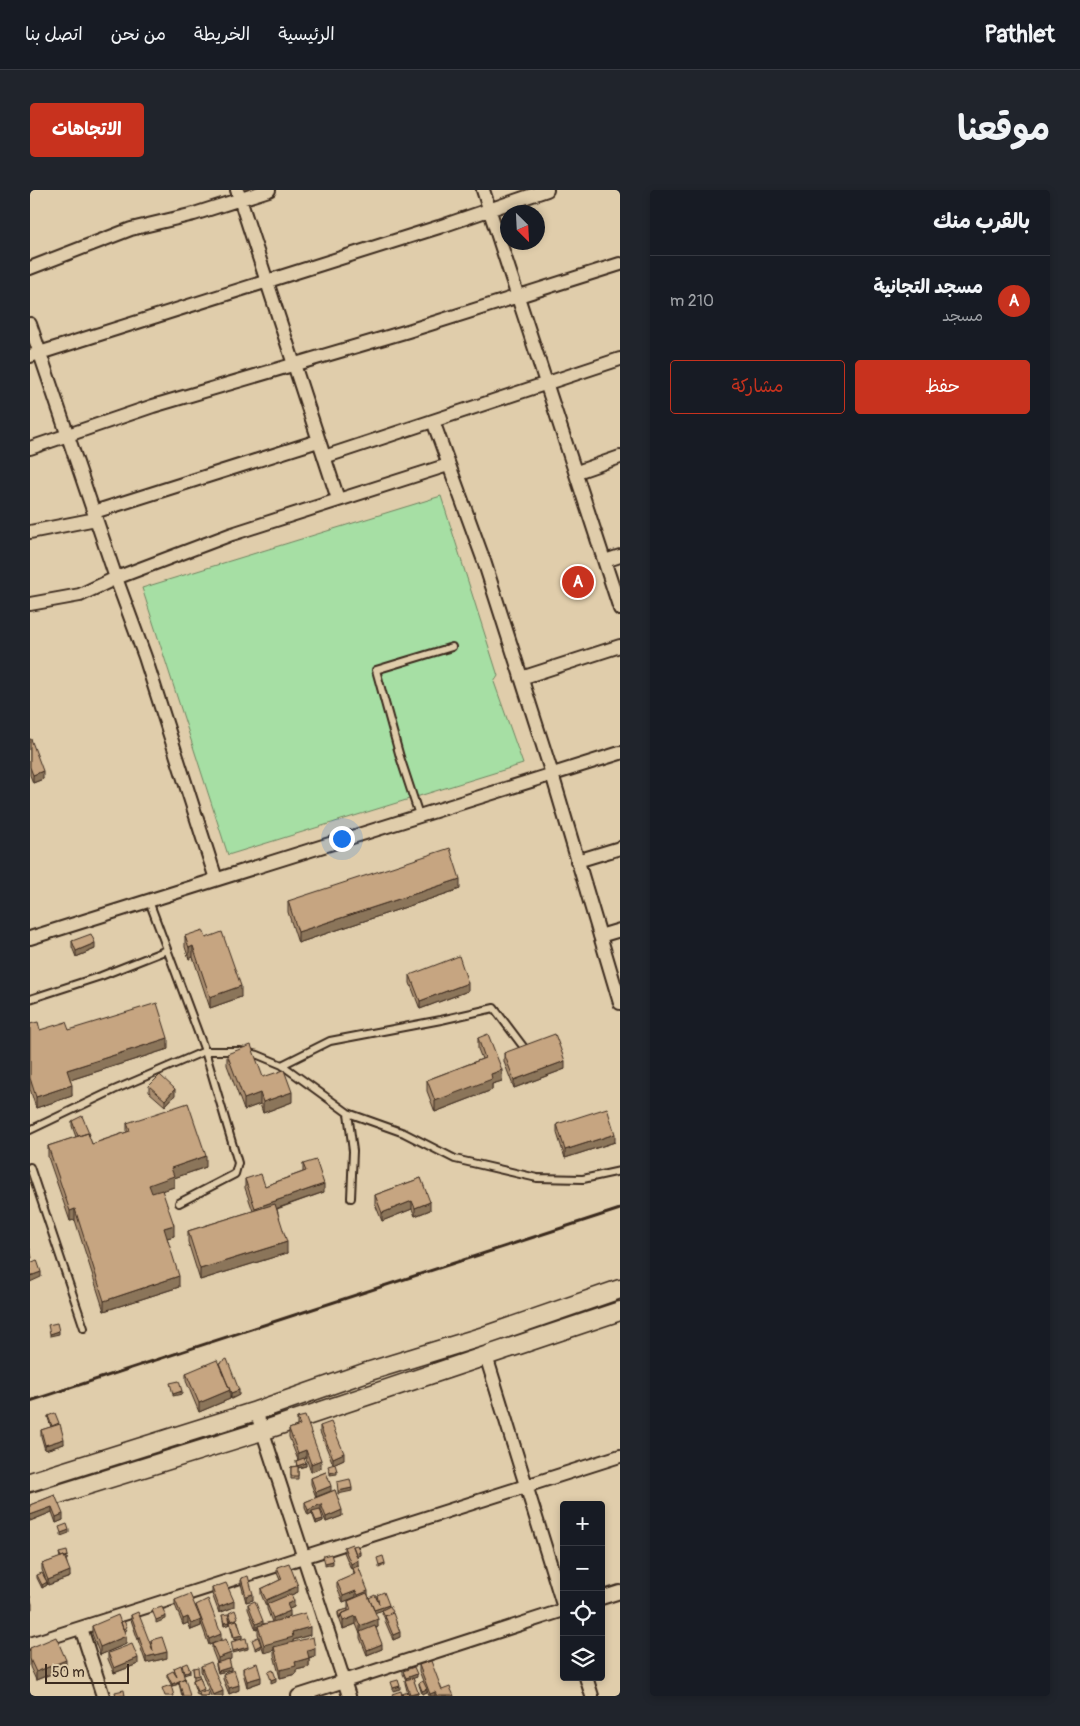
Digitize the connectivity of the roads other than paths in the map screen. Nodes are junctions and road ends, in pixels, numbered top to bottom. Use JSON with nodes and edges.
{"nodes":[{"id":1,"x":269,"y":190,"type":"edge"},
{"id":2,"x":483,"y":190,"type":"edge"},
{"id":3,"x":547,"y":190,"type":"edge"},
{"id":4,"x":238,"y":195,"type":"edge"},
{"id":5,"x":489,"y":209,"type":"junction"},
{"id":6,"x":620,"y":264,"type":"edge"},
{"id":7,"x":30,"y":268,"type":"edge"},
{"id":8,"x":266,"y":281,"type":"junction"},
{"id":9,"x":518,"y":297,"type":"junction"},
{"id":10,"x":30,"y":324,"type":"edge"},
{"id":11,"x":35,"y":355,"type":"edge"},
{"id":12,"x":620,"y":359,"type":"edge"},
{"id":13,"x":294,"y":364,"type":"junction"},
{"id":14,"x":547,"y":383,"type":"junction"},
{"id":15,"x":433,"y":421,"type":"junction"},
{"id":16,"x":70,"y":436,"type":"junction"},
{"id":17,"x":318,"y":441,"type":"junction"},
{"id":18,"x":30,"y":448,"type":"edge"},
{"id":19,"x":324,"y":457,"type":"junction"},
{"id":20,"x":620,"y":457,"type":"edge"},
{"id":21,"x":448,"y":465,"type":"junction"},
{"id":22,"x":577,"y":472,"type":"junction"},
{"id":23,"x":338,"y":499,"type":"junction"},
{"id":24,"x":95,"y":516,"type":"junction"},
{"id":25,"x":30,"y":532,"type":"edge"},
{"id":26,"x":620,"y":556,"type":"edge"},
{"id":27,"x":605,"y":561,"type":"junction"},
{"id":28,"x":116,"y":578,"type":"junction"},
{"id":29,"x":30,"y":604,"type":"edge"},
{"id":30,"x":620,"y":609,"type":"edge"},
{"id":31,"x":620,"y":646,"type":"edge"},
{"id":32,"x":452,"y":647,"type":"dead end"},
{"id":33,"x":521,"y":678,"type":"junction"},
{"id":34,"x":620,"y":753,"type":"edge"},
{"id":35,"x":552,"y":774,"type":"junction"},
{"id":36,"x":419,"y":815,"type":"junction"},
{"id":37,"x":620,"y":848,"type":"edge"},
{"id":38,"x":577,"y":861,"type":"junction"},
{"id":39,"x":216,"y":879,"type":"junction"},
{"id":40,"x":149,"y":901,"type":"junction"},
{"id":41,"x":620,"y":930,"type":"edge"},
{"id":42,"x":600,"y":936,"type":"junction"},
{"id":43,"x":30,"y":938,"type":"edge"},
{"id":44,"x":167,"y":950,"type":"junction"},
{"id":45,"x":30,"y":999,"type":"edge"},
{"id":46,"x":620,"y":1003,"type":"edge"},
{"id":47,"x":525,"y":1048,"type":"edge"},
{"id":48,"x":206,"y":1051,"type":"junction"},
{"id":49,"x":282,"y":1065,"type":"junction"},
{"id":50,"x":348,"y":1113,"type":"junction"},
{"id":51,"x":30,"y":1130,"type":"edge"},
{"id":52,"x":30,"y":1167,"type":"edge"},
{"id":53,"x":620,"y":1171,"type":"edge"},
{"id":54,"x":351,"y":1198,"type":"dead end"},
{"id":55,"x":179,"y":1203,"type":"dead end"},
{"id":56,"x":620,"y":1289,"type":"edge"},
{"id":57,"x":620,"y":1311,"type":"edge"},
{"id":58,"x":84,"y":1328,"type":"dead end"},
{"id":59,"x":486,"y":1356,"type":"junction"},
{"id":60,"x":256,"y":1411,"type":"junction"},
{"id":61,"x":262,"y":1431,"type":"junction"},
{"id":62,"x":620,"y":1456,"type":"edge"},
{"id":63,"x":30,"y":1482,"type":"edge"},
{"id":64,"x":525,"y":1486,"type":"junction"},
{"id":65,"x":30,"y":1503,"type":"edge"},
{"id":66,"x":303,"y":1557,"type":"junction"},
{"id":67,"x":620,"y":1592,"type":"edge"},
{"id":68,"x":560,"y":1596,"type":"edge"},
{"id":69,"x":605,"y":1597,"type":"edge"},
{"id":70,"x":560,"y":1610,"type":"edge"},
{"id":71,"x":81,"y":1628,"type":"junction"},
{"id":72,"x":30,"y":1644,"type":"edge"},
{"id":73,"x":344,"y":1681,"type":"junction"},
{"id":74,"x":587,"y":1681,"type":"edge"},
{"id":75,"x":103,"y":1696,"type":"edge"},
{"id":76,"x":298,"y":1696,"type":"edge"},
{"id":77,"x":349,"y":1696,"type":"edge"},
{"id":78,"x":592,"y":1696,"type":"edge"}],
"edges":[{"from":1,"to":4,"type":"street"},
{"from":2,"to":5,"type":"street"},
{"from":3,"to":5,"type":"street"},
{"from":4,"to":7,"type":"street"},
{"from":4,"to":8,"type":"street"},
{"from":5,"to":8,"type":"street"},
{"from":5,"to":9,"type":"street"},
{"from":6,"to":9,"type":"street"},
{"from":8,"to":11,"type":"street"},
{"from":8,"to":13,"type":"street"},
{"from":9,"to":13,"type":"street"},
{"from":9,"to":14,"type":"street"},
{"from":10,"to":11,"type":"street"},
{"from":11,"to":16,"type":"street"},
{"from":12,"to":14,"type":"street"},
{"from":13,"to":16,"type":"street"},
{"from":13,"to":17,"type":"street"},
{"from":14,"to":15,"type":"street"},
{"from":14,"to":22,"type":"street"},
{"from":15,"to":19,"type":"street"},
{"from":15,"to":21,"type":"street"},
{"from":16,"to":18,"type":"street"},
{"from":16,"to":24,"type":"street"},
{"from":17,"to":19,"type":"street"},
{"from":17,"to":24,"type":"street"},
{"from":19,"to":23,"type":"street"},
{"from":20,"to":22,"type":"street"},
{"from":21,"to":23,"type":"street"},
{"from":21,"to":33,"type":"street"},
{"from":22,"to":27,"type":"street"},
{"from":23,"to":28,"type":"street"},
{"from":24,"to":25,"type":"street"},
{"from":24,"to":28,"type":"street"},
{"from":26,"to":27,"type":"street"},
{"from":27,"to":30,"type":"street"},
{"from":28,"to":29,"type":"street"},
{"from":28,"to":39,"type":"street"},
{"from":31,"to":33,"type":"street"},
{"from":32,"to":36,"type":"lane"},
{"from":33,"to":35,"type":"street"},
{"from":34,"to":35,"type":"street"},
{"from":35,"to":36,"type":"street"},
{"from":35,"to":38,"type":"street"},
{"from":36,"to":39,"type":"street"},
{"from":37,"to":38,"type":"street"},
{"from":38,"to":42,"type":"street"},
{"from":39,"to":40,"type":"street"},
{"from":40,"to":43,"type":"street"},
{"from":40,"to":44,"type":"lane"},
{"from":41,"to":42,"type":"street"},
{"from":42,"to":46,"type":"street"},
{"from":44,"to":45,"type":"lane"},
{"from":44,"to":48,"type":"lane"},
{"from":47,"to":49,"type":"lane"},
{"from":48,"to":49,"type":"lane"},
{"from":48,"to":51,"type":"lane"},
{"from":48,"to":55,"type":"lane"},
{"from":49,"to":50,"type":"lane"},
{"from":50,"to":53,"type":"lane"},
{"from":50,"to":54,"type":"lane"},
{"from":52,"to":58,"type":"lane"},
{"from":56,"to":60,"type":"main road"},
{"from":57,"to":59,"type":"main road"},
{"from":59,"to":61,"type":"main road"},
{"from":59,"to":64,"type":"street"},
{"from":60,"to":61,"type":"street"},
{"from":60,"to":63,"type":"main road"},
{"from":61,"to":65,"type":"main road"},
{"from":61,"to":66,"type":"street"},
{"from":62,"to":64,"type":"street"},
{"from":64,"to":66,"type":"street"},
{"from":64,"to":68,"type":"street"},
{"from":66,"to":71,"type":"street"},
{"from":66,"to":73,"type":"street"},
{"from":67,"to":69,"type":"street"},
{"from":70,"to":73,"type":"street"},
{"from":71,"to":72,"type":"street"},
{"from":71,"to":75,"type":"street"},
{"from":73,"to":76,"type":"street"},
{"from":73,"to":77,"type":"street"},
{"from":74,"to":78,"type":"street"}]}
